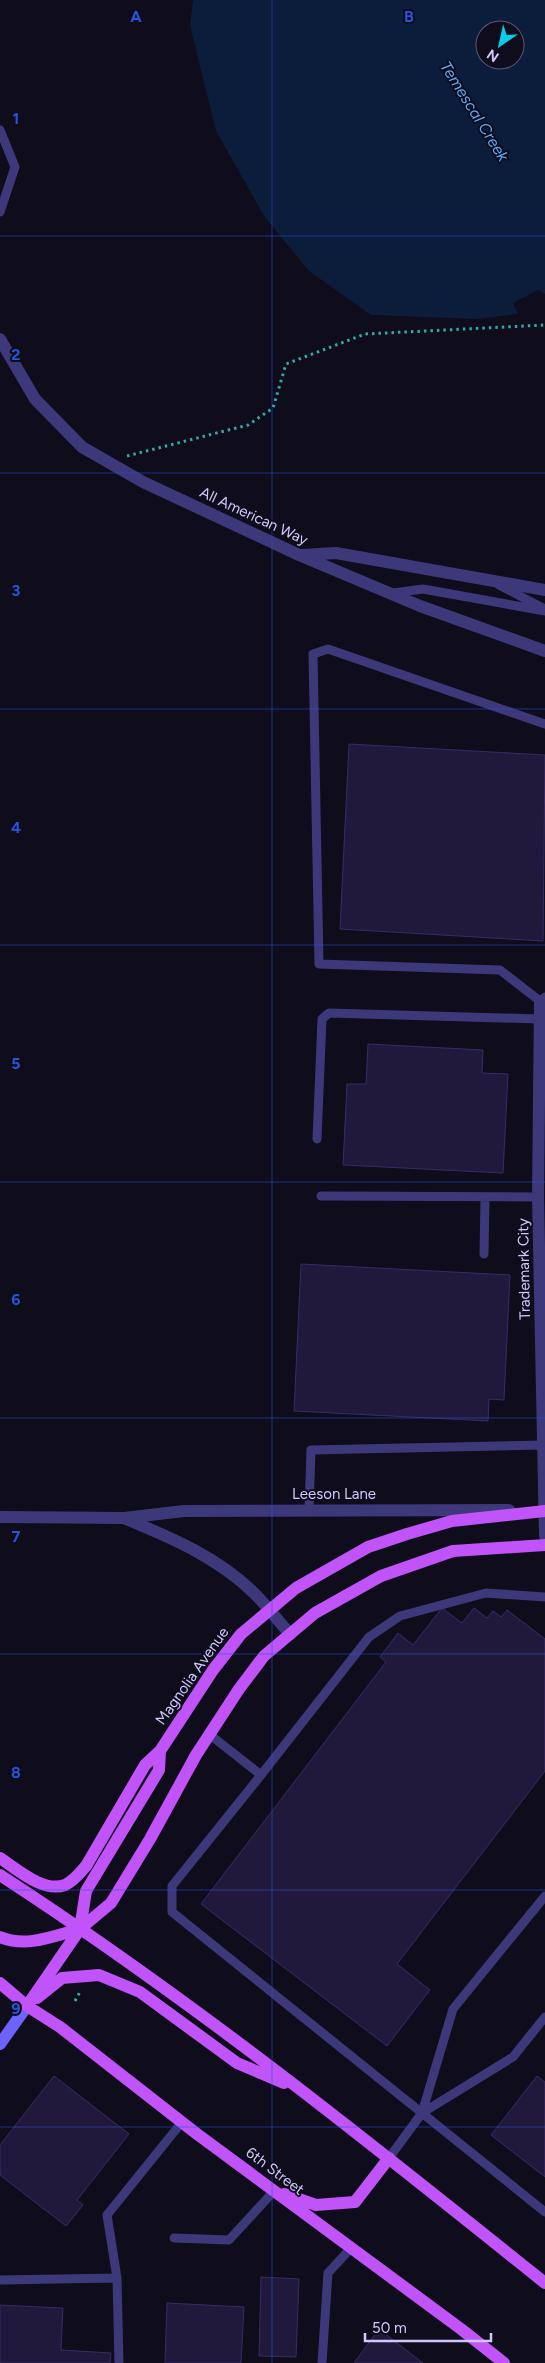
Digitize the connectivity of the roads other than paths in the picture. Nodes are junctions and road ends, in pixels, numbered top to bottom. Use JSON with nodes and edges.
{"nodes":[{"id":1,"x":0,"y":130,"type":"edge"},
{"id":2,"x":0,"y":212,"type":"edge"},
{"id":3,"x":0,"y":339,"type":"edge"},
{"id":4,"x":300,"y":555,"type":"junction"},
{"id":5,"x":491,"y":581,"type":"junction"},
{"id":6,"x":545,"y":590,"type":"edge"},
{"id":7,"x":390,"y":594,"type":"junction"},
{"id":8,"x":545,"y":610,"type":"edge"},
{"id":9,"x":545,"y":652,"type":"edge"},
{"id":10,"x":545,"y":724,"type":"edge"},
{"id":11,"x":542,"y":999,"type":"edge"},
{"id":12,"x":541,"y":1027,"type":"edge"},
{"id":13,"x":316,"y":1139,"type":"dead end"},
{"id":14,"x":321,"y":1196,"type":"dead end"},
{"id":15,"x":485,"y":1197,"type":"junction"},
{"id":16,"x":538,"y":1198,"type":"junction"},
{"id":17,"x":484,"y":1254,"type":"dead end"},
{"id":18,"x":544,"y":1389,"type":"edge"},
{"id":19,"x":543,"y":1445,"type":"junction"},
{"id":20,"x":309,"y":1510,"type":"junction"},
{"id":21,"x":544,"y":1511,"type":"edge"},
{"id":22,"x":0,"y":1517,"type":"edge"},
{"id":23,"x":124,"y":1518,"type":"junction"},
{"id":24,"x":545,"y":1536,"type":"edge"},
{"id":25,"x":545,"y":1545,"type":"edge"},
{"id":26,"x":545,"y":1597,"type":"edge"},
{"id":27,"x":269,"y":1610,"type":"junction"},
{"id":28,"x":290,"y":1634,"type":"junction"},
{"id":29,"x":209,"y":1734,"type":"junction"},
{"id":30,"x":160,"y":1751,"type":"junction"},
{"id":31,"x":261,"y":1775,"type":"junction"},
{"id":32,"x":0,"y":1858,"type":"edge"},
{"id":33,"x":0,"y":1875,"type":"edge"},
{"id":34,"x":545,"y":1896,"type":"edge"},
{"id":35,"x":80,"y":1928,"type":"junction"},
{"id":36,"x":0,"y":1937,"type":"edge"},
{"id":37,"x":0,"y":1983,"type":"edge"},
{"id":38,"x":27,"y":2006,"type":"junction"},
{"id":39,"x":545,"y":2017,"type":"edge"},
{"id":40,"x":0,"y":2044,"type":"edge"},
{"id":41,"x":303,"y":2091,"type":"junction"},
{"id":42,"x":422,"y":2113,"type":"junction"},
{"id":43,"x":182,"y":2122,"type":"junction"},
{"id":44,"x":389,"y":2158,"type":"junction"},
{"id":45,"x":274,"y":2191,"type":"junction"},
{"id":46,"x":545,"y":2212,"type":"edge"},
{"id":47,"x":174,"y":2238,"type":"dead end"},
{"id":48,"x":351,"y":2248,"type":"junction"},
{"id":49,"x":117,"y":2278,"type":"junction"},
{"id":50,"x":0,"y":2280,"type":"edge"},
{"id":51,"x":545,"y":2284,"type":"edge"},
{"id":52,"x":119,"y":2363,"type":"edge"},
{"id":53,"x":322,"y":2363,"type":"edge"},
{"id":54,"x":504,"y":2363,"type":"edge"}],
"edges":[{"from":1,"to":2,"type":"lane"},
{"from":3,"to":4,"type":"street","name":"All American Way"},
{"from":4,"to":5,"type":"street"},
{"from":4,"to":7,"type":"street","name":"All American Way"},
{"from":5,"to":6,"type":"street"},
{"from":5,"to":8,"type":"lane"},
{"from":7,"to":8,"type":"lane"},
{"from":7,"to":9,"type":"street","name":"All American Way"},
{"from":10,"to":11,"type":"lane"},
{"from":11,"to":12,"type":"street","name":"Trademark City"},
{"from":12,"to":13,"type":"lane"},
{"from":12,"to":16,"type":"street","name":"Trademark City"},
{"from":14,"to":15,"type":"lane"},
{"from":15,"to":16,"type":"lane"},
{"from":15,"to":17,"type":"lane"},
{"from":16,"to":18,"type":"street","name":"Trademark City"},
{"from":18,"to":19,"type":"street","name":"Trademark City"},
{"from":19,"to":20,"type":"lane"},
{"from":19,"to":21,"type":"street","name":"Trademark City"},
{"from":20,"to":21,"type":"street","name":"Leeson Lane"},
{"from":20,"to":23,"type":"street","name":"Leeson Lane"},
{"from":21,"to":24,"type":"street","name":"Trademark City"},
{"from":21,"to":27,"type":"main road","name":"Magnolia Avenue"},
{"from":22,"to":23,"type":"street","name":"Leeson Lane"},
{"from":23,"to":27,"type":"street","name":"Leeson Lane"},
{"from":25,"to":28,"type":"main road","name":"Magnolia Avenue"},
{"from":26,"to":31,"type":"lane"},
{"from":27,"to":28,"type":"street","name":"Leeson Lane"},
{"from":27,"to":30,"type":"main road","name":"Magnolia Avenue"},
{"from":28,"to":29,"type":"main road","name":"Magnolia Avenue"},
{"from":29,"to":31,"type":"lane"},
{"from":29,"to":35,"type":"main road","name":"Magnolia Avenue"},
{"from":30,"to":32,"type":"main road"},
{"from":30,"to":35,"type":"main road","name":"Magnolia Avenue"},
{"from":31,"to":42,"type":"lane"},
{"from":33,"to":35,"type":"main road"},
{"from":34,"to":42,"type":"lane"},
{"from":35,"to":36,"type":"main road"},
{"from":35,"to":38,"type":"main road","name":"Magnolia Avenue"},
{"from":35,"to":41,"type":"main road"},
{"from":37,"to":38,"type":"main road"},
{"from":38,"to":40,"type":"main road"},
{"from":38,"to":41,"type":"main road"},
{"from":38,"to":43,"type":"main road","name":"6th Street"},
{"from":39,"to":42,"type":"lane"},
{"from":41,"to":44,"type":"main road"},
{"from":42,"to":44,"type":"lane"},
{"from":42,"to":46,"type":"lane"},
{"from":43,"to":45,"type":"main road","name":"6th Street"},
{"from":43,"to":49,"type":"lane"},
{"from":44,"to":45,"type":"main road"},
{"from":44,"to":51,"type":"main road"},
{"from":45,"to":47,"type":"lane"},
{"from":45,"to":48,"type":"main road","name":"6th Street"},
{"from":48,"to":53,"type":"lane"},
{"from":48,"to":54,"type":"main road","name":"6th Street"},
{"from":49,"to":50,"type":"lane"},
{"from":49,"to":52,"type":"lane"}]}
